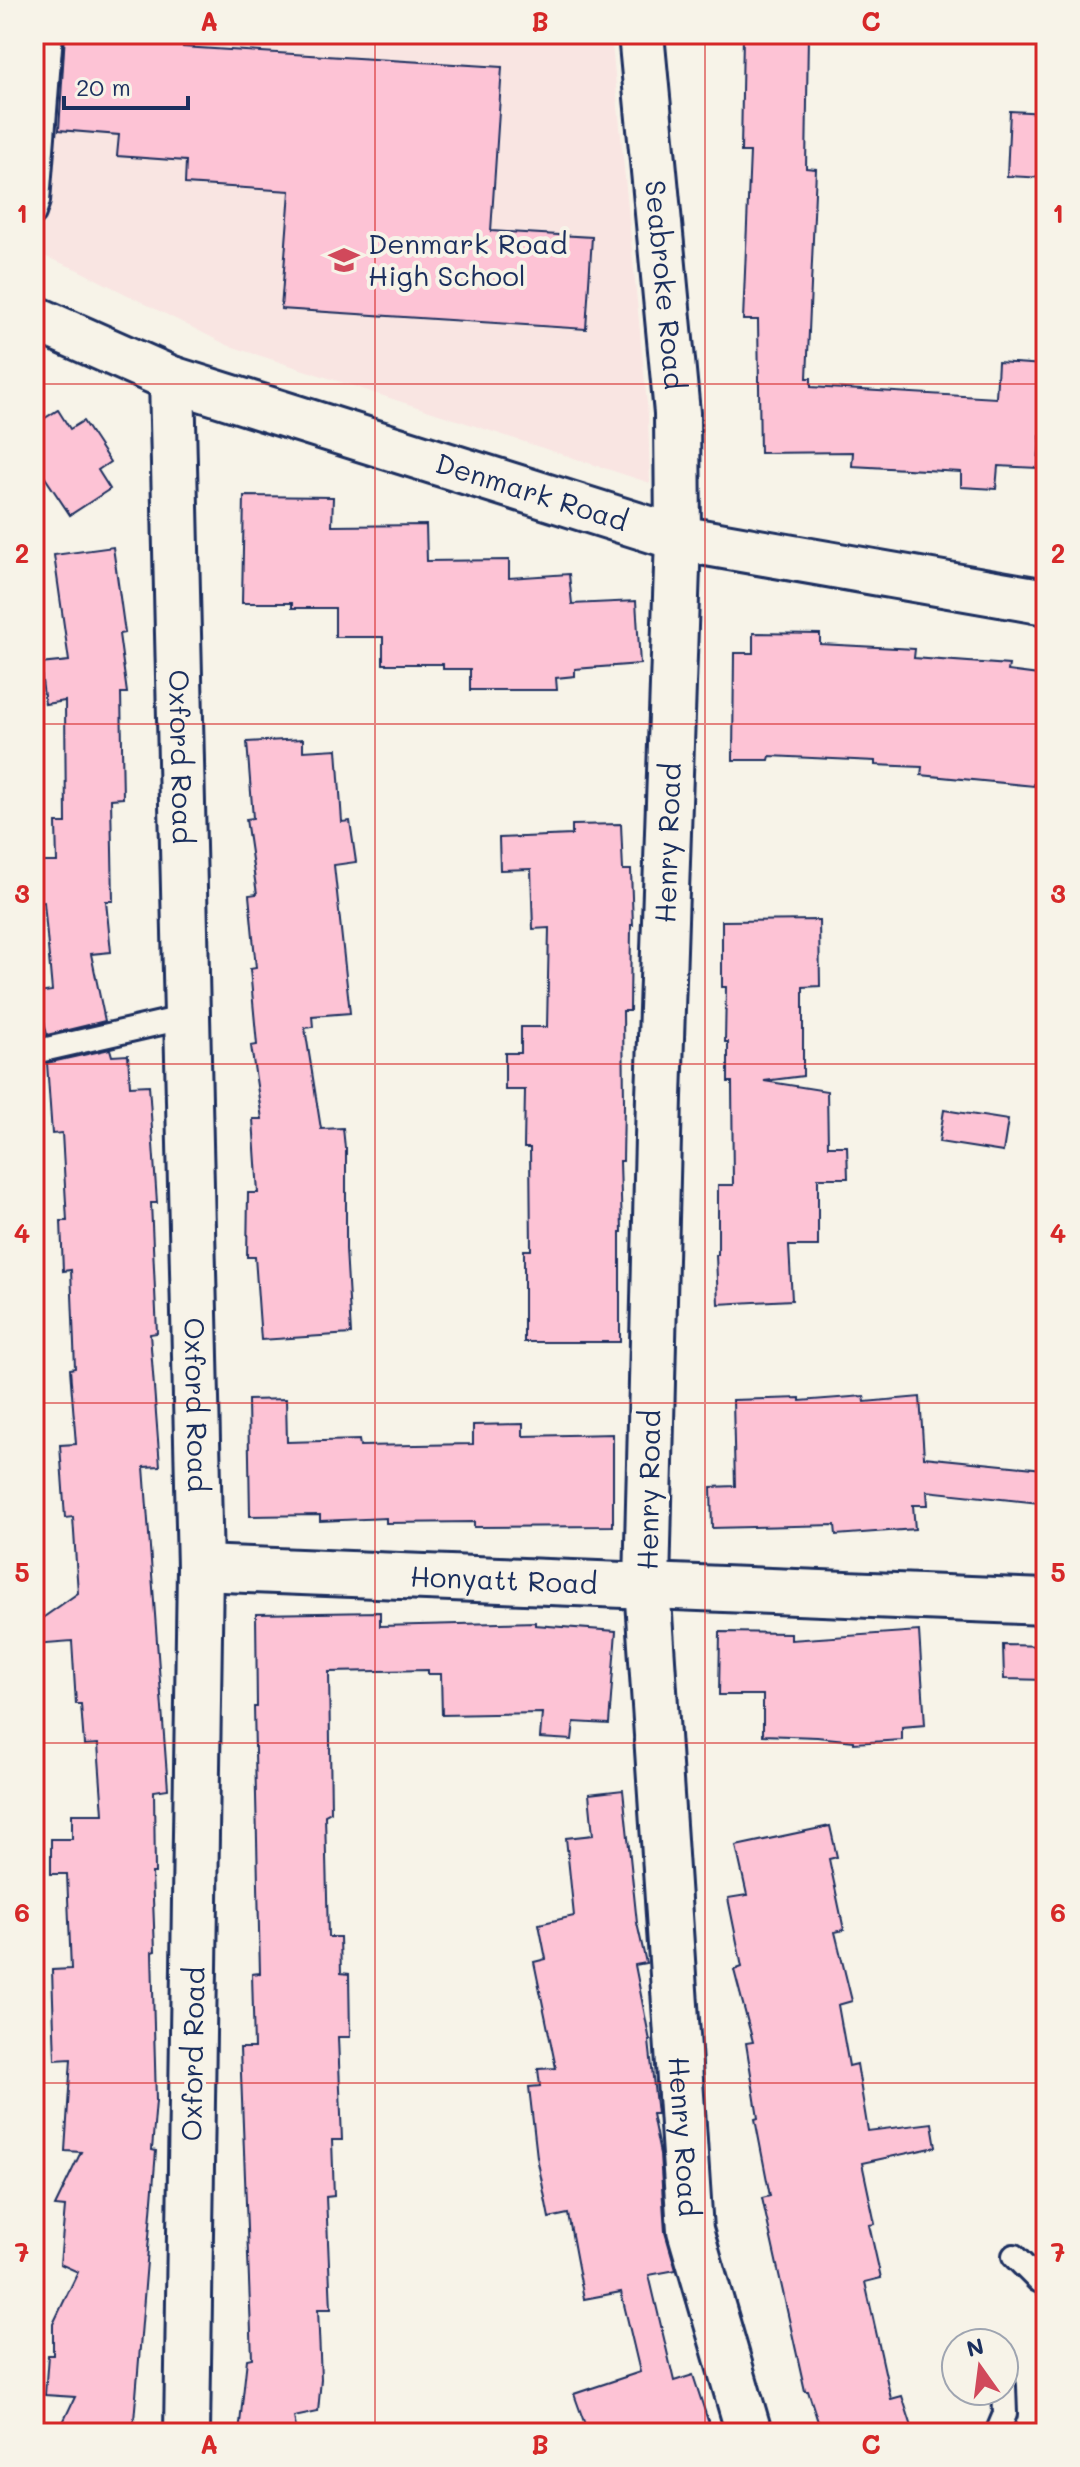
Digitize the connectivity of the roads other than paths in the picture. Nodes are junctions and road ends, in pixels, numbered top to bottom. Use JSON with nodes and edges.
{"nodes":[{"id":1,"x":51,"y":34,"type":"edge"},
{"id":2,"x":641,"y":34,"type":"edge"},
{"id":3,"x":34,"y":213,"type":"edge"},
{"id":4,"x":34,"y":318,"type":"edge"},
{"id":5,"x":172,"y":379,"type":"junction"},
{"id":6,"x":678,"y":538,"type":"junction"},
{"id":7,"x":1046,"y":602,"type":"edge"},
{"id":8,"x":187,"y":1017,"type":"junction"},
{"id":9,"x":34,"y":1052,"type":"edge"},
{"id":10,"x":200,"y":1568,"type":"junction"},
{"id":11,"x":647,"y":1585,"type":"junction"},
{"id":12,"x":1046,"y":1602,"type":"edge"},
{"id":13,"x":1014,"y":2256,"type":"dead end"},
{"id":14,"x":1046,"y":2284,"type":"edge"},
{"id":15,"x":1005,"y":2407,"type":"edge"},
{"id":16,"x":187,"y":2433,"type":"edge"},
{"id":17,"x":749,"y":2433,"type":"edge"},
{"id":18,"x":997,"y":2433,"type":"edge"}],
"edges":[{"from":1,"to":3,"type":"lane"},
{"from":2,"to":6,"type":"street","name":"Seabroke Road"},
{"from":4,"to":5,"type":"street","name":"Denmark Road"},
{"from":5,"to":6,"type":"street","name":"Denmark Road"},
{"from":5,"to":8,"type":"street","name":"Oxford Road"},
{"from":6,"to":7,"type":"street","name":"Denmark Road"},
{"from":6,"to":11,"type":"street","name":"Henry Road"},
{"from":8,"to":9,"type":"lane"},
{"from":8,"to":10,"type":"street","name":"Oxford Road"},
{"from":10,"to":11,"type":"street","name":"Honyatt Road"},
{"from":10,"to":16,"type":"street","name":"Oxford Road"},
{"from":11,"to":12,"type":"street","name":"Honyatt Road"},
{"from":11,"to":17,"type":"street","name":"Henry Road"},
{"from":13,"to":14,"type":"lane"},
{"from":15,"to":18,"type":"lane"}]}
